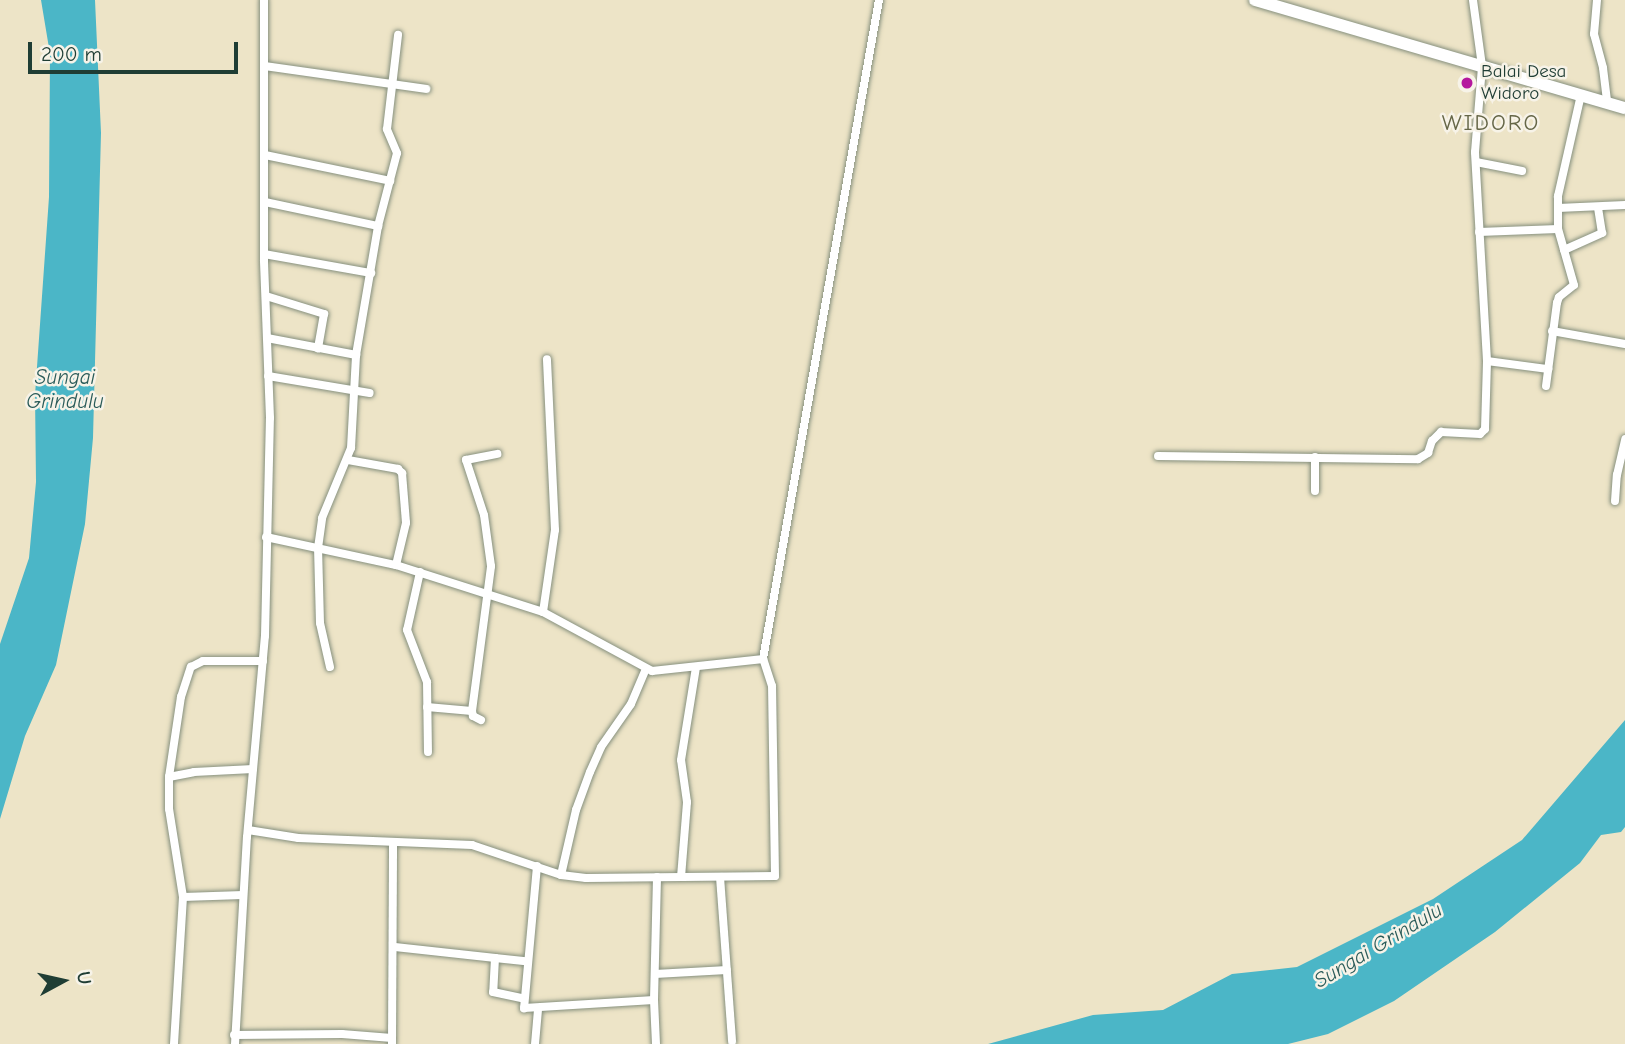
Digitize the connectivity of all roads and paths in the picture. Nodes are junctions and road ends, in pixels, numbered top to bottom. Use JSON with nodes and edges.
{"nodes":[{"id":1,"x":264,"y":0,"type":"edge"},
{"id":2,"x":878,"y":0,"type":"edge"},
{"id":3,"x":1255,"y":0,"type":"edge"},
{"id":4,"x":1473,"y":0,"type":"edge"},
{"id":5,"x":1597,"y":0,"type":"edge"},
{"id":6,"x":398,"y":35,"type":"dead end"},
{"id":7,"x":265,"y":66,"type":"junction"},
{"id":8,"x":1482,"y":66,"type":"junction"},
{"id":9,"x":391,"y":82,"type":"junction"},
{"id":10,"x":426,"y":89,"type":"dead end"},
{"id":11,"x":1581,"y":95,"type":"junction"},
{"id":12,"x":1606,"y":102,"type":"junction"},
{"id":13,"x":1625,"y":108,"type":"edge"},
{"id":14,"x":265,"y":155,"type":"junction"},
{"id":15,"x":1476,"y":162,"type":"junction"},
{"id":16,"x":1522,"y":172,"type":"dead end"},
{"id":17,"x":390,"y":181,"type":"junction"},
{"id":18,"x":265,"y":202,"type":"junction"},
{"id":19,"x":1625,"y":205,"type":"edge"},
{"id":20,"x":1598,"y":207,"type":"junction"},
{"id":21,"x":1558,"y":208,"type":"junction"},
{"id":22,"x":378,"y":226,"type":"junction"},
{"id":23,"x":1558,"y":229,"type":"junction"},
{"id":24,"x":1479,"y":232,"type":"junction"},
{"id":25,"x":1564,"y":250,"type":"junction"},
{"id":26,"x":264,"y":254,"type":"junction"},
{"id":27,"x":371,"y":273,"type":"junction"},
{"id":28,"x":267,"y":296,"type":"junction"},
{"id":29,"x":1552,"y":331,"type":"junction"},
{"id":30,"x":267,"y":338,"type":"junction"},
{"id":31,"x":1625,"y":344,"type":"edge"},
{"id":32,"x":318,"y":348,"type":"junction"},
{"id":33,"x":356,"y":355,"type":"junction"},
{"id":34,"x":547,"y":359,"type":"dead end"},
{"id":35,"x":1487,"y":361,"type":"junction"},
{"id":36,"x":1548,"y":369,"type":"junction"},
{"id":37,"x":268,"y":376,"type":"junction"},
{"id":38,"x":1546,"y":386,"type":"dead end"},
{"id":39,"x":352,"y":390,"type":"junction"},
{"id":40,"x":370,"y":393,"type":"dead end"},
{"id":41,"x":1625,"y":439,"type":"edge"},
{"id":42,"x":497,"y":454,"type":"dead end"},
{"id":43,"x":1158,"y":456,"type":"dead end"},
{"id":44,"x":1315,"y":457,"type":"junction"},
{"id":45,"x":348,"y":460,"type":"junction"},
{"id":46,"x":1315,"y":491,"type":"dead end"},
{"id":47,"x":1615,"y":501,"type":"dead end"},
{"id":48,"x":266,"y":537,"type":"junction"},
{"id":49,"x":318,"y":548,"type":"junction"},
{"id":50,"x":396,"y":565,"type":"junction"},
{"id":51,"x":420,"y":572,"type":"junction"},
{"id":52,"x":489,"y":593,"type":"junction"},
{"id":53,"x":543,"y":611,"type":"junction"},
{"id":54,"x":763,"y":659,"type":"junction"},
{"id":55,"x":263,"y":661,"type":"junction"},
{"id":56,"x":330,"y":667,"type":"dead end"},
{"id":57,"x":696,"y":667,"type":"junction"},
{"id":58,"x":646,"y":669,"type":"junction"},
{"id":59,"x":427,"y":707,"type":"junction"},
{"id":60,"x":472,"y":711,"type":"junction"},
{"id":61,"x":481,"y":720,"type":"dead end"},
{"id":62,"x":428,"y":752,"type":"dead end"},
{"id":63,"x":253,"y":769,"type":"junction"},
{"id":64,"x":169,"y":777,"type":"junction"},
{"id":65,"x":248,"y":830,"type":"junction"},
{"id":66,"x":393,"y":842,"type":"junction"},
{"id":67,"x":537,"y":866,"type":"junction"},
{"id":68,"x":561,"y":875,"type":"junction"},
{"id":69,"x":657,"y":877,"type":"junction"},
{"id":70,"x":681,"y":877,"type":"junction"},
{"id":71,"x":720,"y":877,"type":"junction"},
{"id":72,"x":243,"y":895,"type":"junction"},
{"id":73,"x":183,"y":897,"type":"junction"},
{"id":74,"x":395,"y":947,"type":"junction"},
{"id":75,"x":495,"y":958,"type":"junction"},
{"id":76,"x":526,"y":961,"type":"junction"},
{"id":77,"x":727,"y":970,"type":"junction"},
{"id":78,"x":655,"y":974,"type":"junction"},
{"id":79,"x":523,"y":998,"type":"junction"},
{"id":80,"x":654,"y":1000,"type":"junction"},
{"id":81,"x":538,"y":1009,"type":"junction"},
{"id":82,"x":304,"y":1034,"type":"junction"},
{"id":83,"x":235,"y":1039,"type":"edge"},
{"id":84,"x":392,"y":1041,"type":"edge"},
{"id":85,"x":732,"y":1042,"type":"edge"},
{"id":86,"x":174,"y":1044,"type":"edge"},
{"id":87,"x":304,"y":1044,"type":"edge"},
{"id":88,"x":535,"y":1044,"type":"edge"},
{"id":89,"x":656,"y":1044,"type":"edge"}],
"edges":[{"from":1,"to":7,"type":"street"},
{"from":2,"to":54,"type":"street"},
{"from":3,"to":8,"type":"main road"},
{"from":4,"to":8,"type":"street"},
{"from":5,"to":12,"type":"street"},
{"from":6,"to":9,"type":"street"},
{"from":7,"to":9,"type":"street"},
{"from":7,"to":14,"type":"street"},
{"from":8,"to":11,"type":"main road"},
{"from":8,"to":15,"type":"street"},
{"from":9,"to":10,"type":"street"},
{"from":9,"to":17,"type":"street"},
{"from":11,"to":12,"type":"main road"},
{"from":11,"to":21,"type":"street"},
{"from":12,"to":13,"type":"main road"},
{"from":14,"to":17,"type":"street"},
{"from":14,"to":18,"type":"street"},
{"from":15,"to":16,"type":"street"},
{"from":15,"to":24,"type":"street"},
{"from":17,"to":22,"type":"street"},
{"from":18,"to":22,"type":"street"},
{"from":18,"to":26,"type":"street"},
{"from":19,"to":20,"type":"street"},
{"from":20,"to":21,"type":"street"},
{"from":20,"to":25,"type":"street"},
{"from":21,"to":23,"type":"street"},
{"from":22,"to":27,"type":"street"},
{"from":23,"to":24,"type":"street"},
{"from":23,"to":25,"type":"street"},
{"from":24,"to":35,"type":"street"},
{"from":25,"to":29,"type":"street"},
{"from":26,"to":27,"type":"street"},
{"from":26,"to":28,"type":"street"},
{"from":27,"to":33,"type":"street"},
{"from":28,"to":30,"type":"street"},
{"from":28,"to":32,"type":"street"},
{"from":29,"to":31,"type":"street"},
{"from":29,"to":36,"type":"street"},
{"from":30,"to":32,"type":"street"},
{"from":30,"to":37,"type":"street"},
{"from":32,"to":33,"type":"street"},
{"from":33,"to":39,"type":"street"},
{"from":34,"to":53,"type":"street"},
{"from":35,"to":36,"type":"street"},
{"from":35,"to":44,"type":"street"},
{"from":36,"to":38,"type":"street"},
{"from":37,"to":39,"type":"street"},
{"from":37,"to":48,"type":"street"},
{"from":39,"to":40,"type":"street"},
{"from":39,"to":45,"type":"street"},
{"from":41,"to":47,"type":"street"},
{"from":42,"to":52,"type":"street"},
{"from":43,"to":44,"type":"street"},
{"from":44,"to":46,"type":"street"},
{"from":45,"to":49,"type":"street"},
{"from":45,"to":50,"type":"street"},
{"from":48,"to":49,"type":"street"},
{"from":48,"to":55,"type":"street"},
{"from":49,"to":50,"type":"street"},
{"from":49,"to":56,"type":"street"},
{"from":50,"to":51,"type":"street"},
{"from":51,"to":52,"type":"street"},
{"from":51,"to":59,"type":"street"},
{"from":52,"to":53,"type":"street"},
{"from":52,"to":60,"type":"street"},
{"from":53,"to":58,"type":"street"},
{"from":54,"to":57,"type":"street"},
{"from":54,"to":71,"type":"street"},
{"from":55,"to":63,"type":"street"},
{"from":55,"to":64,"type":"street"},
{"from":57,"to":58,"type":"street"},
{"from":57,"to":70,"type":"street"},
{"from":58,"to":68,"type":"street"},
{"from":59,"to":60,"type":"street"},
{"from":59,"to":62,"type":"street"},
{"from":60,"to":61,"type":"street"},
{"from":63,"to":64,"type":"street"},
{"from":63,"to":65,"type":"street"},
{"from":64,"to":73,"type":"street"},
{"from":65,"to":66,"type":"street"},
{"from":65,"to":72,"type":"street"},
{"from":66,"to":67,"type":"street"},
{"from":66,"to":74,"type":"street"},
{"from":67,"to":68,"type":"street"},
{"from":67,"to":76,"type":"street"},
{"from":68,"to":69,"type":"street"},
{"from":69,"to":70,"type":"street"},
{"from":69,"to":78,"type":"street"},
{"from":70,"to":71,"type":"street"},
{"from":71,"to":77,"type":"street"},
{"from":72,"to":73,"type":"street"},
{"from":72,"to":83,"type":"street"},
{"from":73,"to":86,"type":"street"},
{"from":74,"to":75,"type":"street"},
{"from":74,"to":84,"type":"street"},
{"from":75,"to":76,"type":"street"},
{"from":75,"to":79,"type":"street"},
{"from":76,"to":79,"type":"street"},
{"from":77,"to":78,"type":"street"},
{"from":77,"to":85,"type":"street"},
{"from":78,"to":80,"type":"street"},
{"from":79,"to":81,"type":"street"},
{"from":80,"to":81,"type":"street"},
{"from":80,"to":89,"type":"street"},
{"from":81,"to":88,"type":"street"},
{"from":82,"to":83,"type":"street"},
{"from":82,"to":84,"type":"street"},
{"from":82,"to":87,"type":"street"}]}
